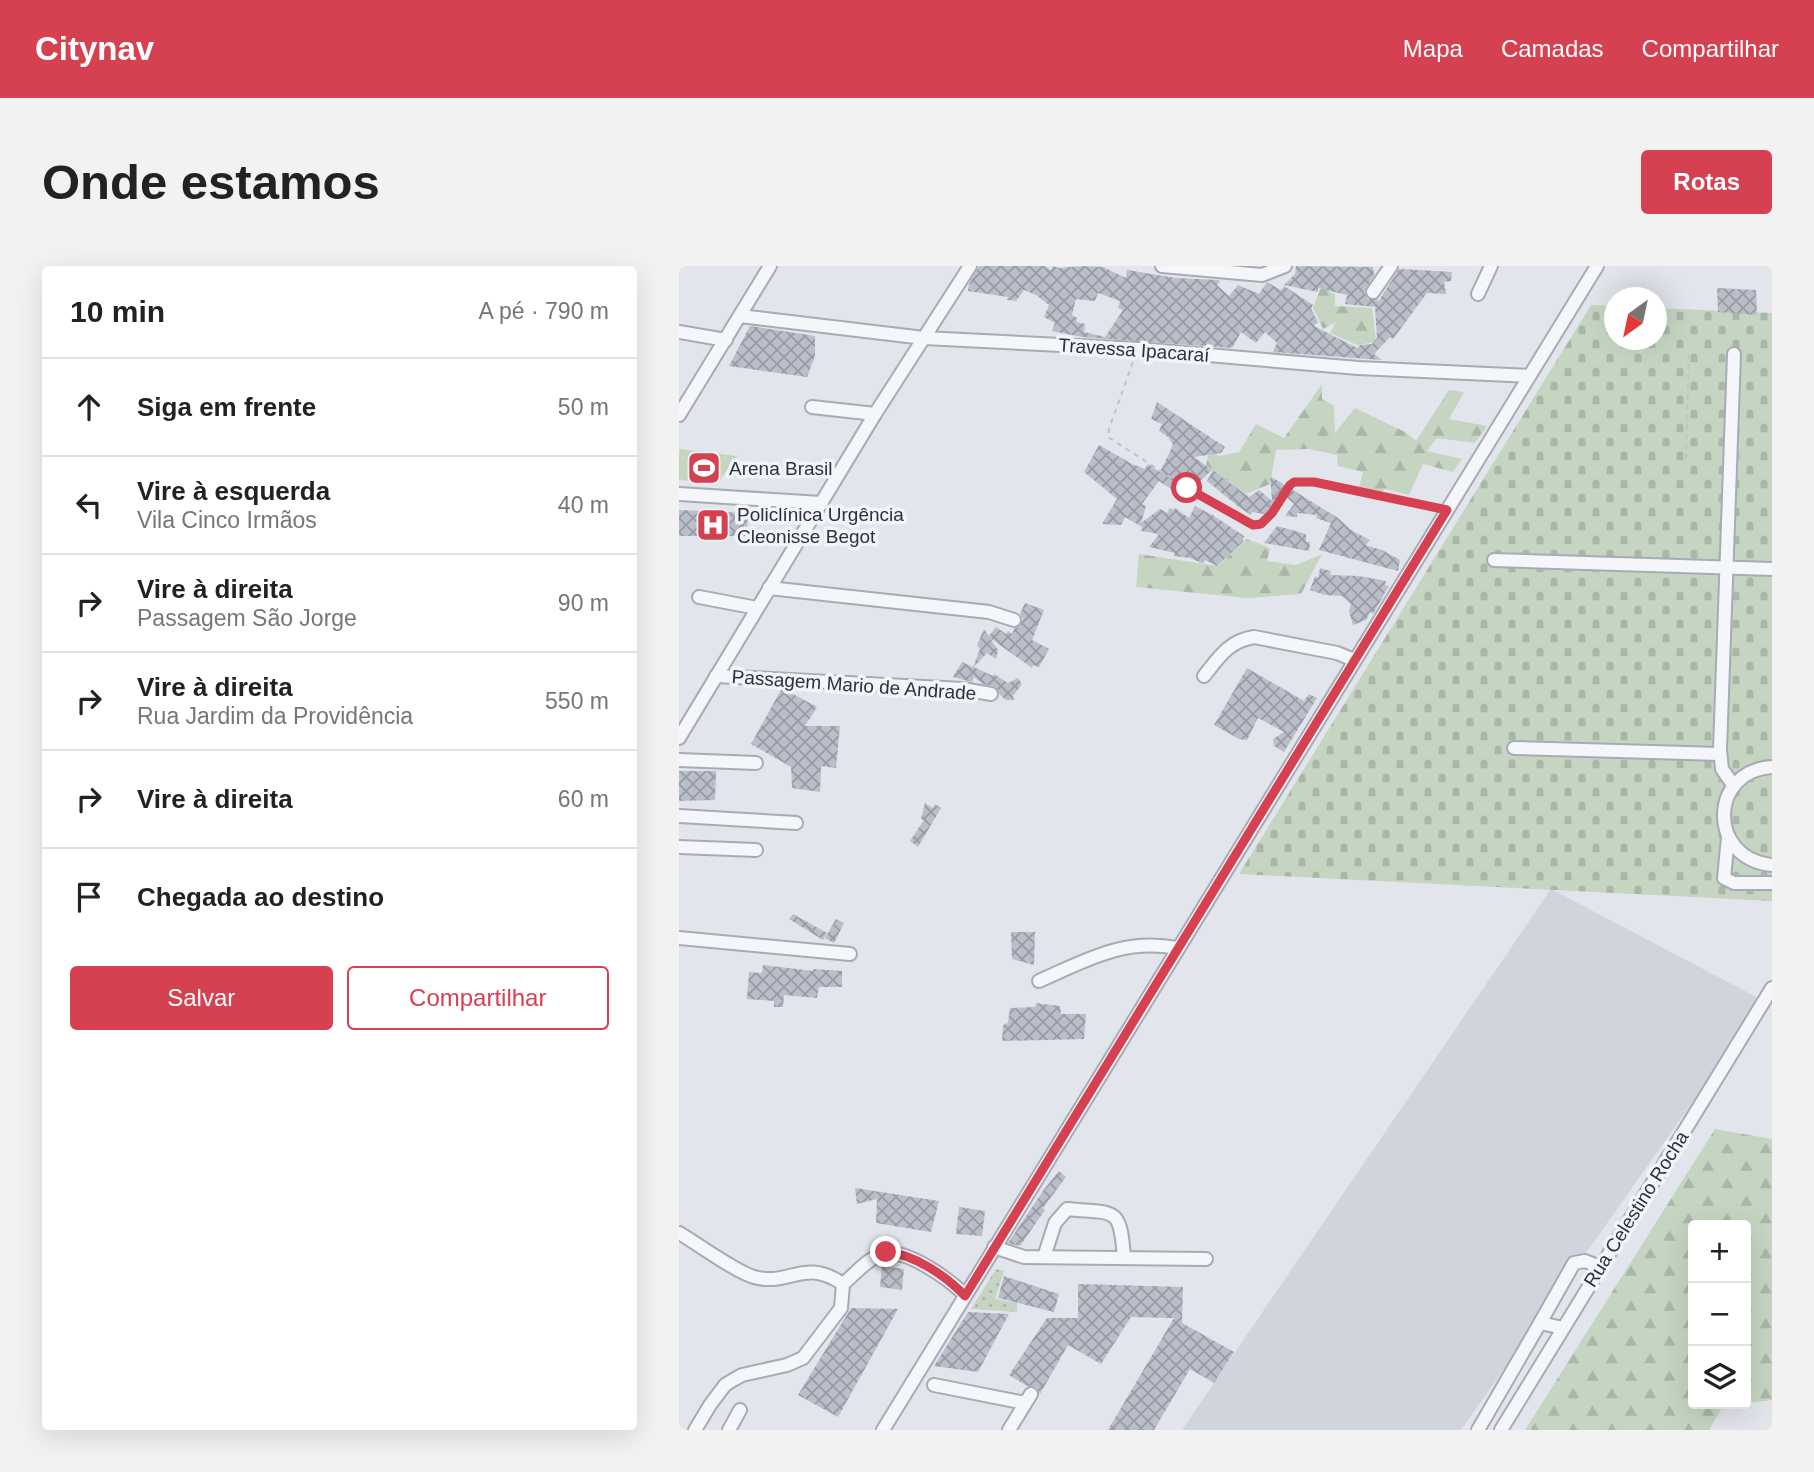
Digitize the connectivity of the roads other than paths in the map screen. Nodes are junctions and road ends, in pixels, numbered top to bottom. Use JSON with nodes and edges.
{"nodes":[{"id":1,"x":767,"y":266,"type":"edge"},
{"id":2,"x":970,"y":266,"type":"edge"},
{"id":3,"x":1162,"y":266,"type":"edge"},
{"id":4,"x":1391,"y":266,"type":"edge"},
{"id":5,"x":1491,"y":266,"type":"edge"},
{"id":6,"x":1597,"y":266,"type":"edge"},
{"id":7,"x":1284,"y":267,"type":"edge"},
{"id":8,"x":1373,"y":292,"type":"dead end"},
{"id":9,"x":1478,"y":294,"type":"dead end"},
{"id":10,"x":740,"y":316,"type":"junction"},
{"id":11,"x":679,"y":332,"type":"edge"},
{"id":12,"x":924,"y":338,"type":"junction"},
{"id":13,"x":726,"y":340,"type":"junction"},
{"id":14,"x":1734,"y":355,"type":"dead end"},
{"id":15,"x":1529,"y":376,"type":"junction"},
{"id":16,"x":812,"y":407,"type":"dead end"},
{"id":17,"x":875,"y":414,"type":"junction"},
{"id":18,"x":679,"y":415,"type":"edge"},
{"id":19,"x":679,"y":494,"type":"edge"},
{"id":20,"x":821,"y":503,"type":"junction"},
{"id":21,"x":1494,"y":560,"type":"dead end"},
{"id":22,"x":1726,"y":567,"type":"junction"},
{"id":23,"x":1772,"y":569,"type":"edge"},
{"id":24,"x":769,"y":588,"type":"junction"},
{"id":25,"x":699,"y":597,"type":"dead end"},
{"id":26,"x":757,"y":608,"type":"junction"},
{"id":27,"x":1014,"y":620,"type":"dead end"},
{"id":28,"x":1354,"y":660,"type":"junction"},
{"id":29,"x":716,"y":676,"type":"junction"},
{"id":30,"x":1204,"y":676,"type":"dead end"},
{"id":31,"x":991,"y":694,"type":"dead end"},
{"id":32,"x":679,"y":737,"type":"edge"},
{"id":33,"x":1514,"y":748,"type":"dead end"},
{"id":34,"x":1720,"y":754,"type":"junction"},
{"id":35,"x":679,"y":760,"type":"edge"},
{"id":36,"x":756,"y":764,"type":"dead end"},
{"id":37,"x":1772,"y":767,"type":"edge"},
{"id":38,"x":1734,"y":786,"type":"junction"},
{"id":39,"x":679,"y":816,"type":"edge"},
{"id":40,"x":796,"y":823,"type":"dead end"},
{"id":41,"x":1728,"y":837,"type":"junction"},
{"id":42,"x":679,"y":847,"type":"edge"},
{"id":43,"x":756,"y":850,"type":"dead end"},
{"id":44,"x":1772,"y":865,"type":"edge"},
{"id":45,"x":1772,"y":883,"type":"edge"},
{"id":46,"x":679,"y":938,"type":"edge"},
{"id":47,"x":1177,"y":948,"type":"junction"},
{"id":48,"x":850,"y":954,"type":"dead end"},
{"id":49,"x":1039,"y":981,"type":"dead end"},
{"id":50,"x":1772,"y":988,"type":"edge"},
{"id":51,"x":679,"y":1233,"type":"edge"},
{"id":52,"x":994,"y":1247,"type":"junction"},
{"id":53,"x":1044,"y":1257,"type":"junction"},
{"id":54,"x":1124,"y":1258,"type":"junction"},
{"id":55,"x":1206,"y":1259,"type":"dead end"},
{"id":56,"x":1600,"y":1267,"type":"junction"},
{"id":57,"x":843,"y":1284,"type":"junction"},
{"id":58,"x":965,"y":1296,"type":"junction"},
{"id":59,"x":1540,"y":1323,"type":"junction"},
{"id":60,"x":1563,"y":1328,"type":"junction"},
{"id":61,"x":934,"y":1385,"type":"dead end"},
{"id":62,"x":740,"y":1410,"type":"dead end"},
{"id":63,"x":695,"y":1430,"type":"edge"},
{"id":64,"x":729,"y":1430,"type":"edge"},
{"id":65,"x":883,"y":1430,"type":"edge"},
{"id":66,"x":1009,"y":1430,"type":"edge"},
{"id":67,"x":1478,"y":1430,"type":"edge"},
{"id":68,"x":1501,"y":1430,"type":"edge"}],
"edges":[{"from":1,"to":10,"type":"street"},
{"from":2,"to":12,"type":"street"},
{"from":3,"to":7,"type":"street"},
{"from":4,"to":8,"type":"street"},
{"from":5,"to":9,"type":"street"},
{"from":6,"to":15,"type":"street"},
{"from":10,"to":12,"type":"street","name":"Travessa Ipacaraí"},
{"from":10,"to":13,"type":"street"},
{"from":11,"to":13,"type":"street"},
{"from":12,"to":15,"type":"street","name":"Travessa Ipacaraí"},
{"from":12,"to":17,"type":"street"},
{"from":13,"to":18,"type":"street"},
{"from":14,"to":22,"type":"street"},
{"from":15,"to":28,"type":"street"},
{"from":16,"to":17,"type":"street"},
{"from":17,"to":20,"type":"street"},
{"from":19,"to":20,"type":"street"},
{"from":20,"to":24,"type":"street"},
{"from":21,"to":22,"type":"street"},
{"from":22,"to":23,"type":"street"},
{"from":22,"to":34,"type":"street"},
{"from":24,"to":26,"type":"street"},
{"from":24,"to":27,"type":"street"},
{"from":25,"to":26,"type":"street"},
{"from":26,"to":29,"type":"street"},
{"from":28,"to":30,"type":"street"},
{"from":28,"to":47,"type":"street"},
{"from":29,"to":31,"type":"street","name":"Passagem Mario de Andrade"},
{"from":29,"to":32,"type":"street"},
{"from":33,"to":34,"type":"street"},
{"from":34,"to":38,"type":"street"},
{"from":35,"to":36,"type":"street"},
{"from":37,"to":38,"type":"street"},
{"from":38,"to":41,"type":"street"},
{"from":39,"to":40,"type":"street"},
{"from":41,"to":44,"type":"street"},
{"from":41,"to":45,"type":"street"},
{"from":42,"to":43,"type":"street"},
{"from":46,"to":48,"type":"street"},
{"from":47,"to":49,"type":"street"},
{"from":47,"to":52,"type":"street"},
{"from":50,"to":56,"type":"street","name":"Rua Celestino Rocha"},
{"from":51,"to":57,"type":"street"},
{"from":52,"to":53,"type":"street"},
{"from":52,"to":58,"type":"street"},
{"from":53,"to":54,"type":"street"},
{"from":53,"to":54,"type":"street"},
{"from":54,"to":55,"type":"street"},
{"from":56,"to":59,"type":"street"},
{"from":56,"to":60,"type":"street","name":"Rua Celestino Rocha"},
{"from":57,"to":58,"type":"street"},
{"from":57,"to":63,"type":"street"},
{"from":58,"to":65,"type":"street"},
{"from":59,"to":60,"type":"street"},
{"from":59,"to":67,"type":"street"},
{"from":60,"to":68,"type":"street","name":"Rua Celestino Rocha"},
{"from":61,"to":66,"type":"street"},
{"from":62,"to":64,"type":"street"}]}
